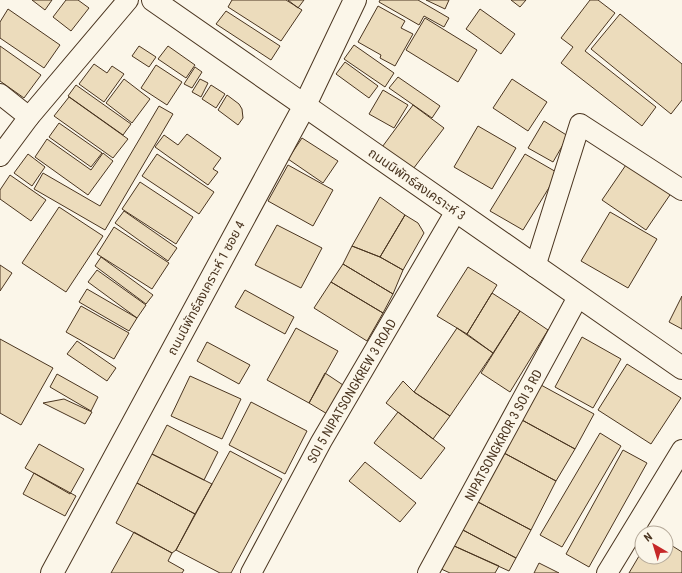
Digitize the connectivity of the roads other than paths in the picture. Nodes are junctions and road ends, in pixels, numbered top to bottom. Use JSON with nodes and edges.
{"nodes":[{"id":1,"x":128,"y":0,"type":"edge"},
{"id":2,"x":153,"y":0,"type":"edge"},
{"id":3,"x":355,"y":0,"type":"edge"},
{"id":4,"x":0,"y":94,"type":"edge"},
{"id":5,"x":304,"y":107,"type":"junction"},
{"id":6,"x":29,"y":117,"type":"junction"},
{"id":7,"x":0,"y":156,"type":"edge"},
{"id":8,"x":682,"y":190,"type":"edge"},
{"id":9,"x":456,"y":211,"type":"junction"},
{"id":10,"x":535,"y":267,"type":"junction"},
{"id":11,"x":578,"y":297,"type":"junction"},
{"id":12,"x":682,"y":368,"type":"edge"},
{"id":13,"x":682,"y":450,"type":"edge"},
{"id":14,"x":52,"y":573,"type":"edge"},
{"id":15,"x":251,"y":573,"type":"edge"},
{"id":16,"x":428,"y":573,"type":"edge"},
{"id":17,"x":607,"y":573,"type":"edge"}],
"edges":[{"from":1,"to":6,"type":"street"},
{"from":2,"to":5,"type":"street","name":"ถนนนิพัทธ์สงเคราะห์ 3"},
{"from":3,"to":5,"type":"street","name":"ถนนนิพัทธ์สงเคราะห์ 1 ซอย 4"},
{"from":4,"to":6,"type":"street"},
{"from":5,"to":9,"type":"street","name":"ถนนนิพัทธ์สงเคราะห์ 3"},
{"from":5,"to":14,"type":"street","name":"ถนนนิพัทธ์สงเคราะห์ 1 ซอย 4"},
{"from":6,"to":7,"type":"street"},
{"from":8,"to":10,"type":"street"},
{"from":9,"to":10,"type":"street","name":"ถนนนิพัทธ์สงเคราะห์ 3"},
{"from":9,"to":15,"type":"street","name":"SOI 5 NIPATSONGKREW 3 ROAD"},
{"from":10,"to":11,"type":"street","name":"ถนนนิพัทธ์สงเคราะห์ 3"},
{"from":11,"to":12,"type":"street","name":"ถนนนิพัทธ์สงเคราะห์ 3"},
{"from":11,"to":16,"type":"street","name":"NIPATSONGKROR 3 SOI 3 RD"},
{"from":13,"to":17,"type":"street"}]}
